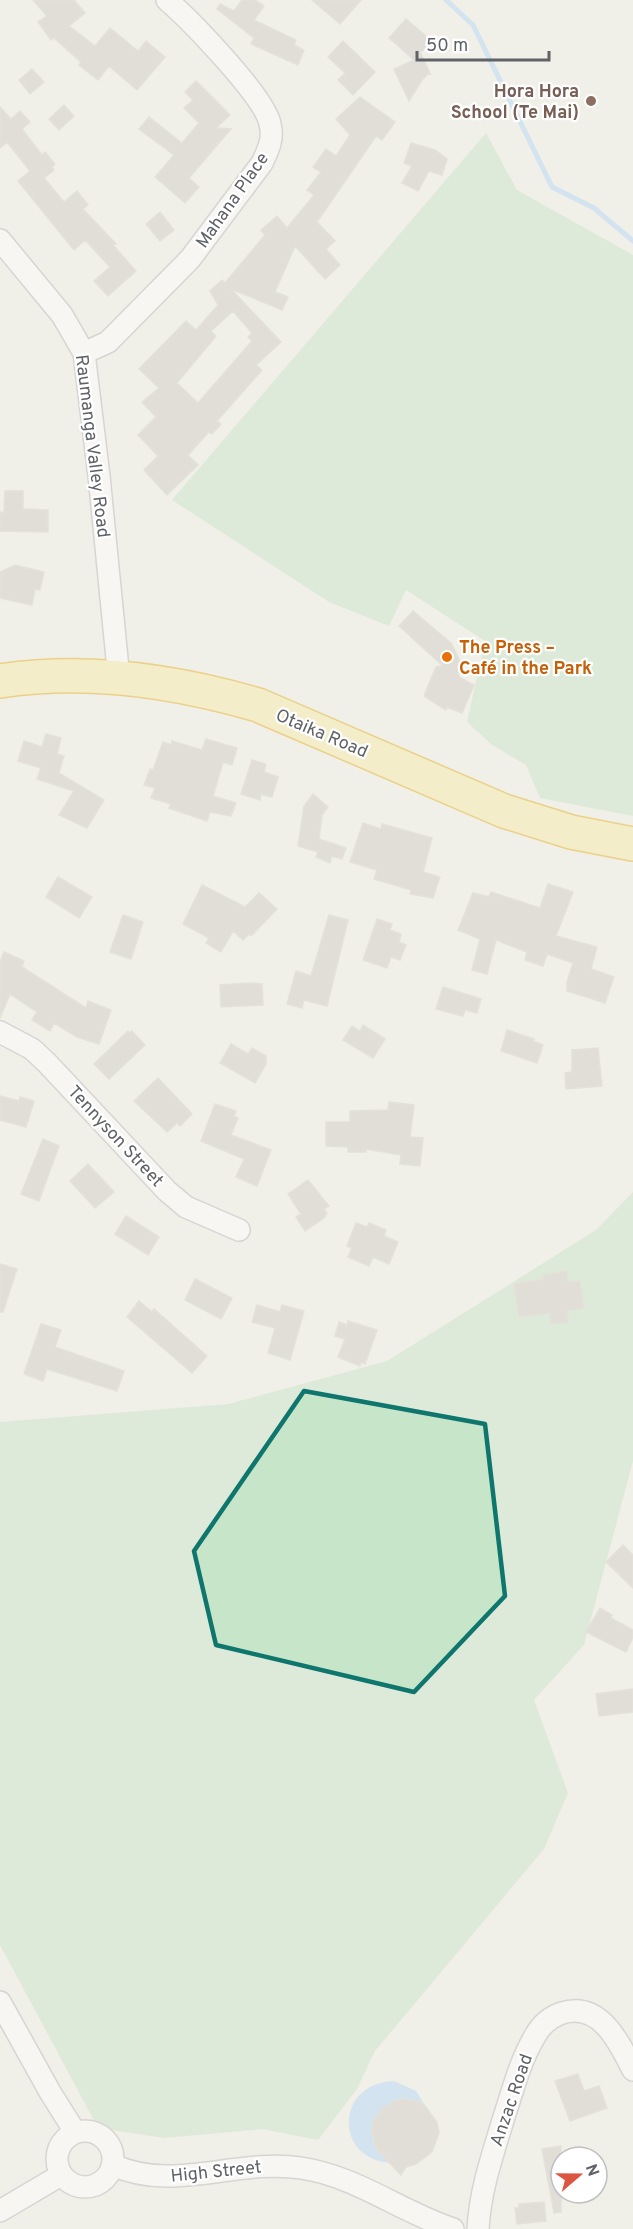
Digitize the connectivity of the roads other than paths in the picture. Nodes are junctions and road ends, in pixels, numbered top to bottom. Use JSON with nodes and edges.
{"nodes":[{"id":1,"x":167,"y":0,"type":"edge"},
{"id":2,"x":0,"y":240,"type":"edge"},
{"id":3,"x":84,"y":352,"type":"junction"},
{"id":4,"x":119,"y":679,"type":"junction"},
{"id":5,"x":0,"y":681,"type":"edge"},
{"id":6,"x":633,"y":844,"type":"edge"},
{"id":7,"x":0,"y":1032,"type":"edge"},
{"id":8,"x":239,"y":1230,"type":"dead end"},
{"id":9,"x":0,"y":2002,"type":"edge"},
{"id":10,"x":633,"y":2070,"type":"edge"},
{"id":11,"x":75,"y":2132,"type":"junction"},
{"id":12,"x":113,"y":2165,"type":"junction"},
{"id":13,"x":61,"y":2175,"type":"junction"},
{"id":14,"x":0,"y":2211,"type":"edge"},
{"id":15,"x":453,"y":2229,"type":"edge"},
{"id":16,"x":478,"y":2229,"type":"edge"}],
"edges":[{"from":1,"to":3,"type":"street","name":"Mahana Place"},
{"from":2,"to":3,"type":"street","name":"Raumanga Valley Road"},
{"from":3,"to":4,"type":"street","name":"Raumanga Valley Road"},
{"from":4,"to":5,"type":"highway","name":"Otaika Road"},
{"from":4,"to":6,"type":"highway","name":"Otaika Road"},
{"from":7,"to":8,"type":"street","name":"Tennyson Street"},
{"from":9,"to":11,"type":"street"},
{"from":10,"to":16,"type":"street","name":"Anzac Road"},
{"from":11,"to":12,"type":"street"},
{"from":11,"to":13,"type":"street"},
{"from":12,"to":13,"type":"street"},
{"from":12,"to":15,"type":"street","name":"High Street"},
{"from":13,"to":14,"type":"street"}]}
